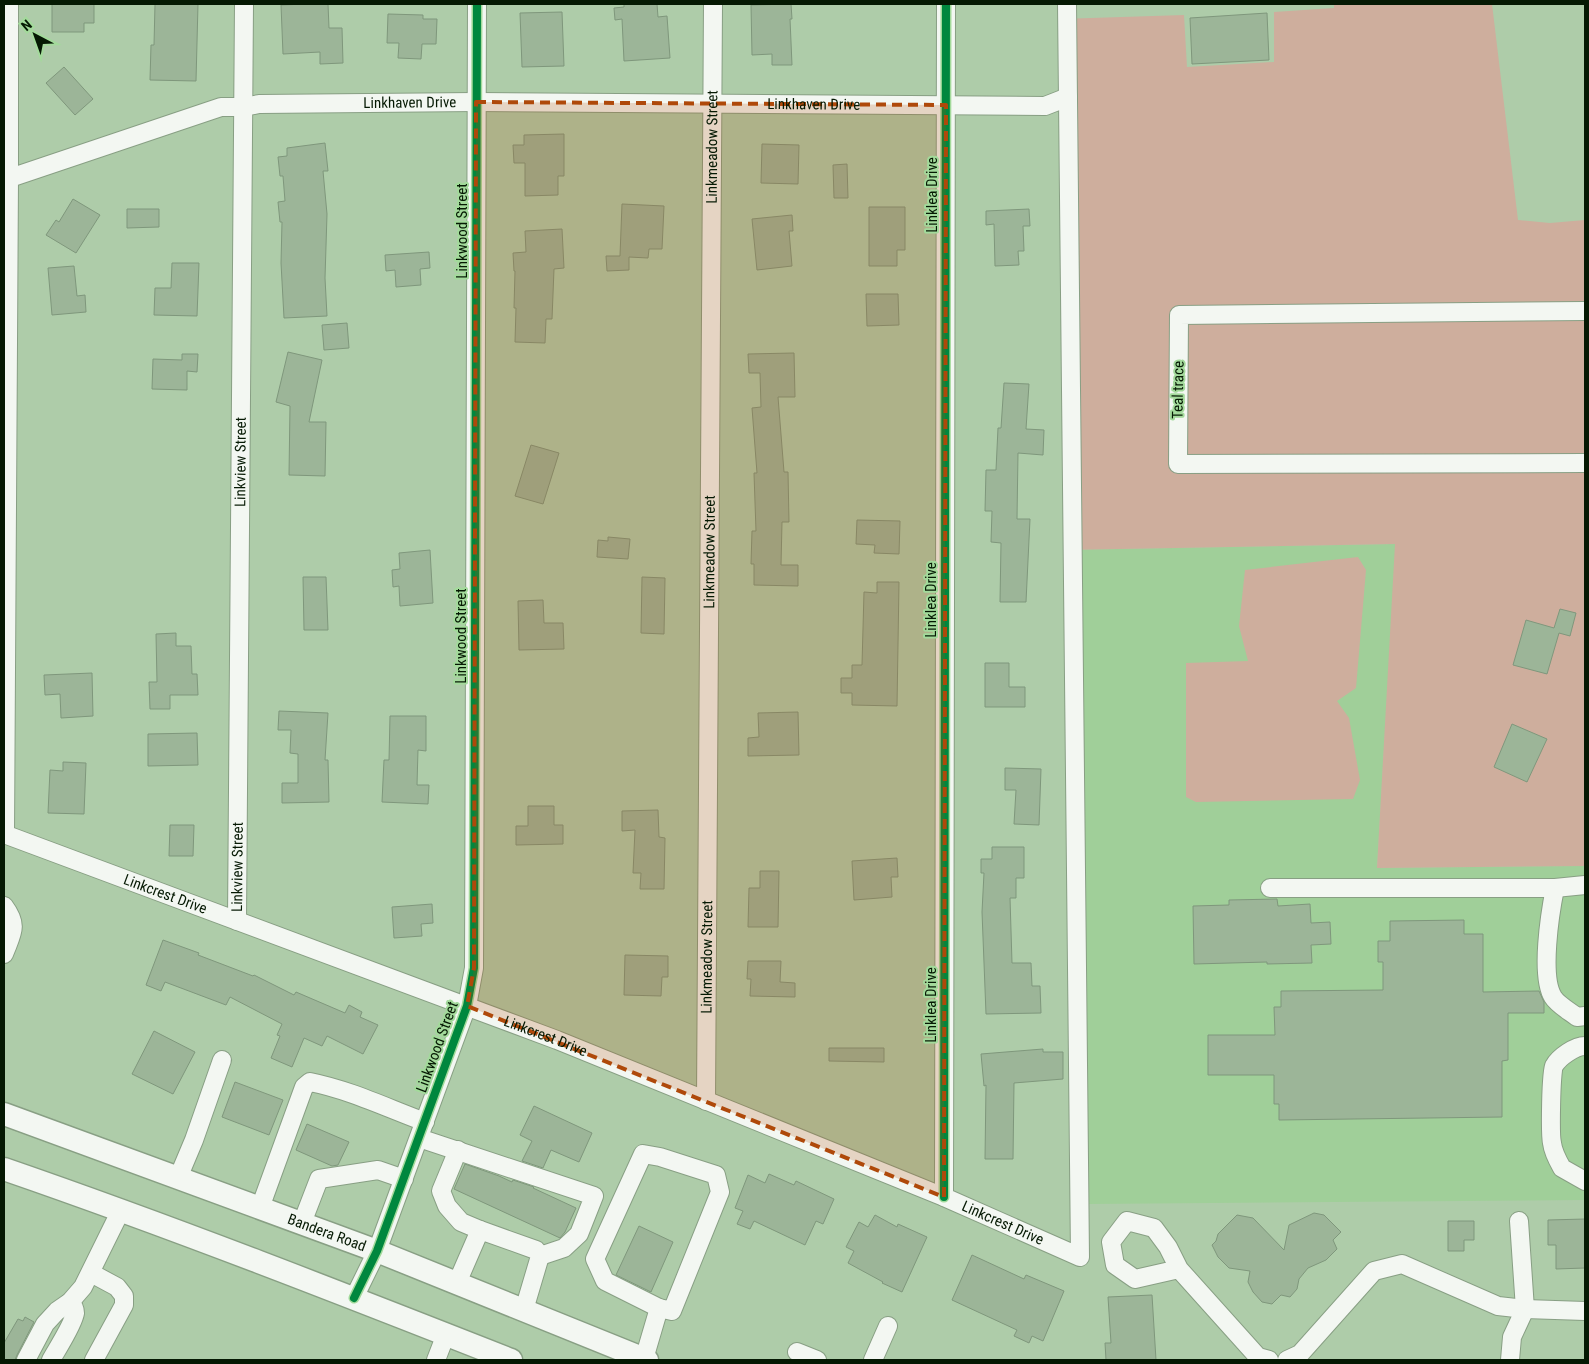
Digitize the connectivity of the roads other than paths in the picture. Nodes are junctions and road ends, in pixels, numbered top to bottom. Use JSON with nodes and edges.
{"nodes":[{"id":1,"x":9,"y":4,"type":"edge"},
{"id":2,"x":244,"y":4,"type":"edge"},
{"id":3,"x":477,"y":4,"type":"edge"},
{"id":4,"x":713,"y":4,"type":"edge"},
{"id":5,"x":946,"y":4,"type":"edge"},
{"id":6,"x":1067,"y":4,"type":"edge"},
{"id":7,"x":1068,"y":97,"type":"junction"},
{"id":8,"x":476,"y":102,"type":"junction"},
{"id":9,"x":713,"y":104,"type":"junction"},
{"id":10,"x":946,"y":105,"type":"junction"},
{"id":11,"x":244,"y":107,"type":"junction"},
{"id":12,"x":7,"y":179,"type":"edge"},
{"id":13,"x":1585,"y":311,"type":"edge"},
{"id":14,"x":1585,"y":463,"type":"edge"},
{"id":15,"x":4,"y":834,"type":"edge"},
{"id":16,"x":1585,"y":885,"type":"edge"},
{"id":17,"x":1270,"y":888,"type":"dead end"},
{"id":18,"x":1555,"y":888,"type":"junction"},
{"id":19,"x":4,"y":906,"type":"edge"},
{"id":20,"x":237,"y":921,"type":"junction"},
{"id":21,"x":4,"y":954,"type":"edge"},
{"id":22,"x":467,"y":1006,"type":"junction"},
{"id":23,"x":1585,"y":1016,"type":"edge"},
{"id":24,"x":1585,"y":1046,"type":"edge"},
{"id":25,"x":222,"y":1060,"type":"dead end"},
{"id":26,"x":706,"y":1101,"type":"junction"},
{"id":27,"x":4,"y":1114,"type":"edge"},
{"id":28,"x":422,"y":1130,"type":"junction"},
{"id":29,"x":458,"y":1150,"type":"junction"},
{"id":30,"x":4,"y":1169,"type":"edge"},
{"id":31,"x":178,"y":1178,"type":"junction"},
{"id":32,"x":404,"y":1179,"type":"junction"},
{"id":33,"x":1585,"y":1181,"type":"edge"},
{"id":34,"x":944,"y":1197,"type":"junction"},
{"id":35,"x":260,"y":1208,"type":"junction"},
{"id":36,"x":121,"y":1210,"type":"junction"},
{"id":37,"x":1519,"y":1221,"type":"dead end"},
{"id":38,"x":302,"y":1223,"type":"junction"},
{"id":39,"x":480,"y":1230,"type":"junction"},
{"id":40,"x":377,"y":1251,"type":"junction"},
{"id":41,"x":540,"y":1256,"type":"junction"},
{"id":42,"x":1179,"y":1269,"type":"dead end"},
{"id":43,"x":90,"y":1274,"type":"junction"},
{"id":44,"x":457,"y":1283,"type":"junction"},
{"id":45,"x":354,"y":1298,"type":"junction"},
{"id":46,"x":70,"y":1302,"type":"junction"},
{"id":47,"x":659,"y":1308,"type":"junction"},
{"id":48,"x":1525,"y":1309,"type":"junction"},
{"id":49,"x":524,"y":1310,"type":"junction"},
{"id":50,"x":1585,"y":1311,"type":"edge"},
{"id":51,"x":888,"y":1326,"type":"dead end"},
{"id":52,"x":446,"y":1334,"type":"junction"},
{"id":53,"x":797,"y":1352,"type":"dead end"},
{"id":54,"x":26,"y":1360,"type":"edge"},
{"id":55,"x":51,"y":1360,"type":"edge"},
{"id":56,"x":94,"y":1360,"type":"edge"},
{"id":57,"x":436,"y":1360,"type":"edge"},
{"id":58,"x":511,"y":1360,"type":"edge"},
{"id":59,"x":646,"y":1360,"type":"edge"},
{"id":60,"x":817,"y":1360,"type":"edge"},
{"id":61,"x":873,"y":1360,"type":"edge"},
{"id":62,"x":1269,"y":1360,"type":"edge"},
{"id":63,"x":1287,"y":1360,"type":"edge"},
{"id":64,"x":1510,"y":1360,"type":"edge"}],
"edges":[{"from":1,"to":12,"type":"street"},
{"from":2,"to":11,"type":"street","name":"Linkview Street"},
{"from":3,"to":8,"type":"street","name":"Linkwood Street"},
{"from":4,"to":9,"type":"street","name":"Linkmeadow Street"},
{"from":5,"to":10,"type":"street","name":"Linklea Drive"},
{"from":6,"to":7,"type":"street"},
{"from":7,"to":10,"type":"street","name":"Linkhaven Drive"},
{"from":7,"to":34,"type":"street","name":"Linkcrest Drive"},
{"from":8,"to":9,"type":"street","name":"Linkhaven Drive"},
{"from":8,"to":11,"type":"street","name":"Linkhaven Drive"},
{"from":8,"to":22,"type":"street","name":"Linkwood Street"},
{"from":9,"to":10,"type":"street","name":"Linkhaven Drive"},
{"from":9,"to":26,"type":"street","name":"Linkmeadow Street"},
{"from":10,"to":34,"type":"street","name":"Linklea Drive"},
{"from":11,"to":12,"type":"street","name":"Linkhaven Drive"},
{"from":11,"to":20,"type":"street","name":"Linkview Street"},
{"from":12,"to":15,"type":"street"},
{"from":13,"to":14,"type":"street","name":"Teal trace"},
{"from":15,"to":20,"type":"street","name":"Linkcrest Drive"},
{"from":16,"to":18,"type":"street"},
{"from":17,"to":18,"type":"street"},
{"from":18,"to":23,"type":"street"},
{"from":19,"to":21,"type":"street"},
{"from":20,"to":22,"type":"street","name":"Linkcrest Drive"},
{"from":22,"to":26,"type":"street","name":"Linkcrest Drive"},
{"from":22,"to":28,"type":"street","name":"Linkwood Street"},
{"from":24,"to":33,"type":"street"},
{"from":25,"to":31,"type":"street"},
{"from":26,"to":34,"type":"street","name":"Linkcrest Drive"},
{"from":27,"to":31,"type":"main road","name":"Bandera Road"},
{"from":28,"to":29,"type":"street"},
{"from":28,"to":32,"type":"street","name":"Linkwood Street"},
{"from":28,"to":35,"type":"street"},
{"from":29,"to":39,"type":"street"},
{"from":29,"to":41,"type":"street"},
{"from":30,"to":36,"type":"main road"},
{"from":31,"to":35,"type":"main road","name":"Bandera Road"},
{"from":32,"to":38,"type":"street"},
{"from":32,"to":40,"type":"street","name":"Linkwood Street"},
{"from":35,"to":38,"type":"main road","name":"Bandera Road"},
{"from":36,"to":43,"type":"street"},
{"from":36,"to":45,"type":"main road"},
{"from":37,"to":48,"type":"street"},
{"from":38,"to":40,"type":"main road","name":"Bandera Road"},
{"from":39,"to":41,"type":"street"},
{"from":39,"to":44,"type":"street"},
{"from":40,"to":44,"type":"main road","name":"Bandera Road"},
{"from":40,"to":45,"type":"street","name":"Linkwood Street"},
{"from":41,"to":49,"type":"street"},
{"from":42,"to":62,"type":"street"},
{"from":43,"to":46,"type":"street"},
{"from":43,"to":56,"type":"street"},
{"from":44,"to":49,"type":"main road","name":"Bandera Road"},
{"from":45,"to":52,"type":"main road"},
{"from":46,"to":54,"type":"street"},
{"from":46,"to":55,"type":"street"},
{"from":47,"to":47,"type":"street"},
{"from":47,"to":59,"type":"street"},
{"from":48,"to":50,"type":"street"},
{"from":48,"to":63,"type":"street"},
{"from":48,"to":64,"type":"street"},
{"from":49,"to":59,"type":"main road","name":"Bandera Road"},
{"from":51,"to":61,"type":"street"},
{"from":52,"to":57,"type":"street"},
{"from":52,"to":58,"type":"main road"},
{"from":53,"to":60,"type":"street"}]}
